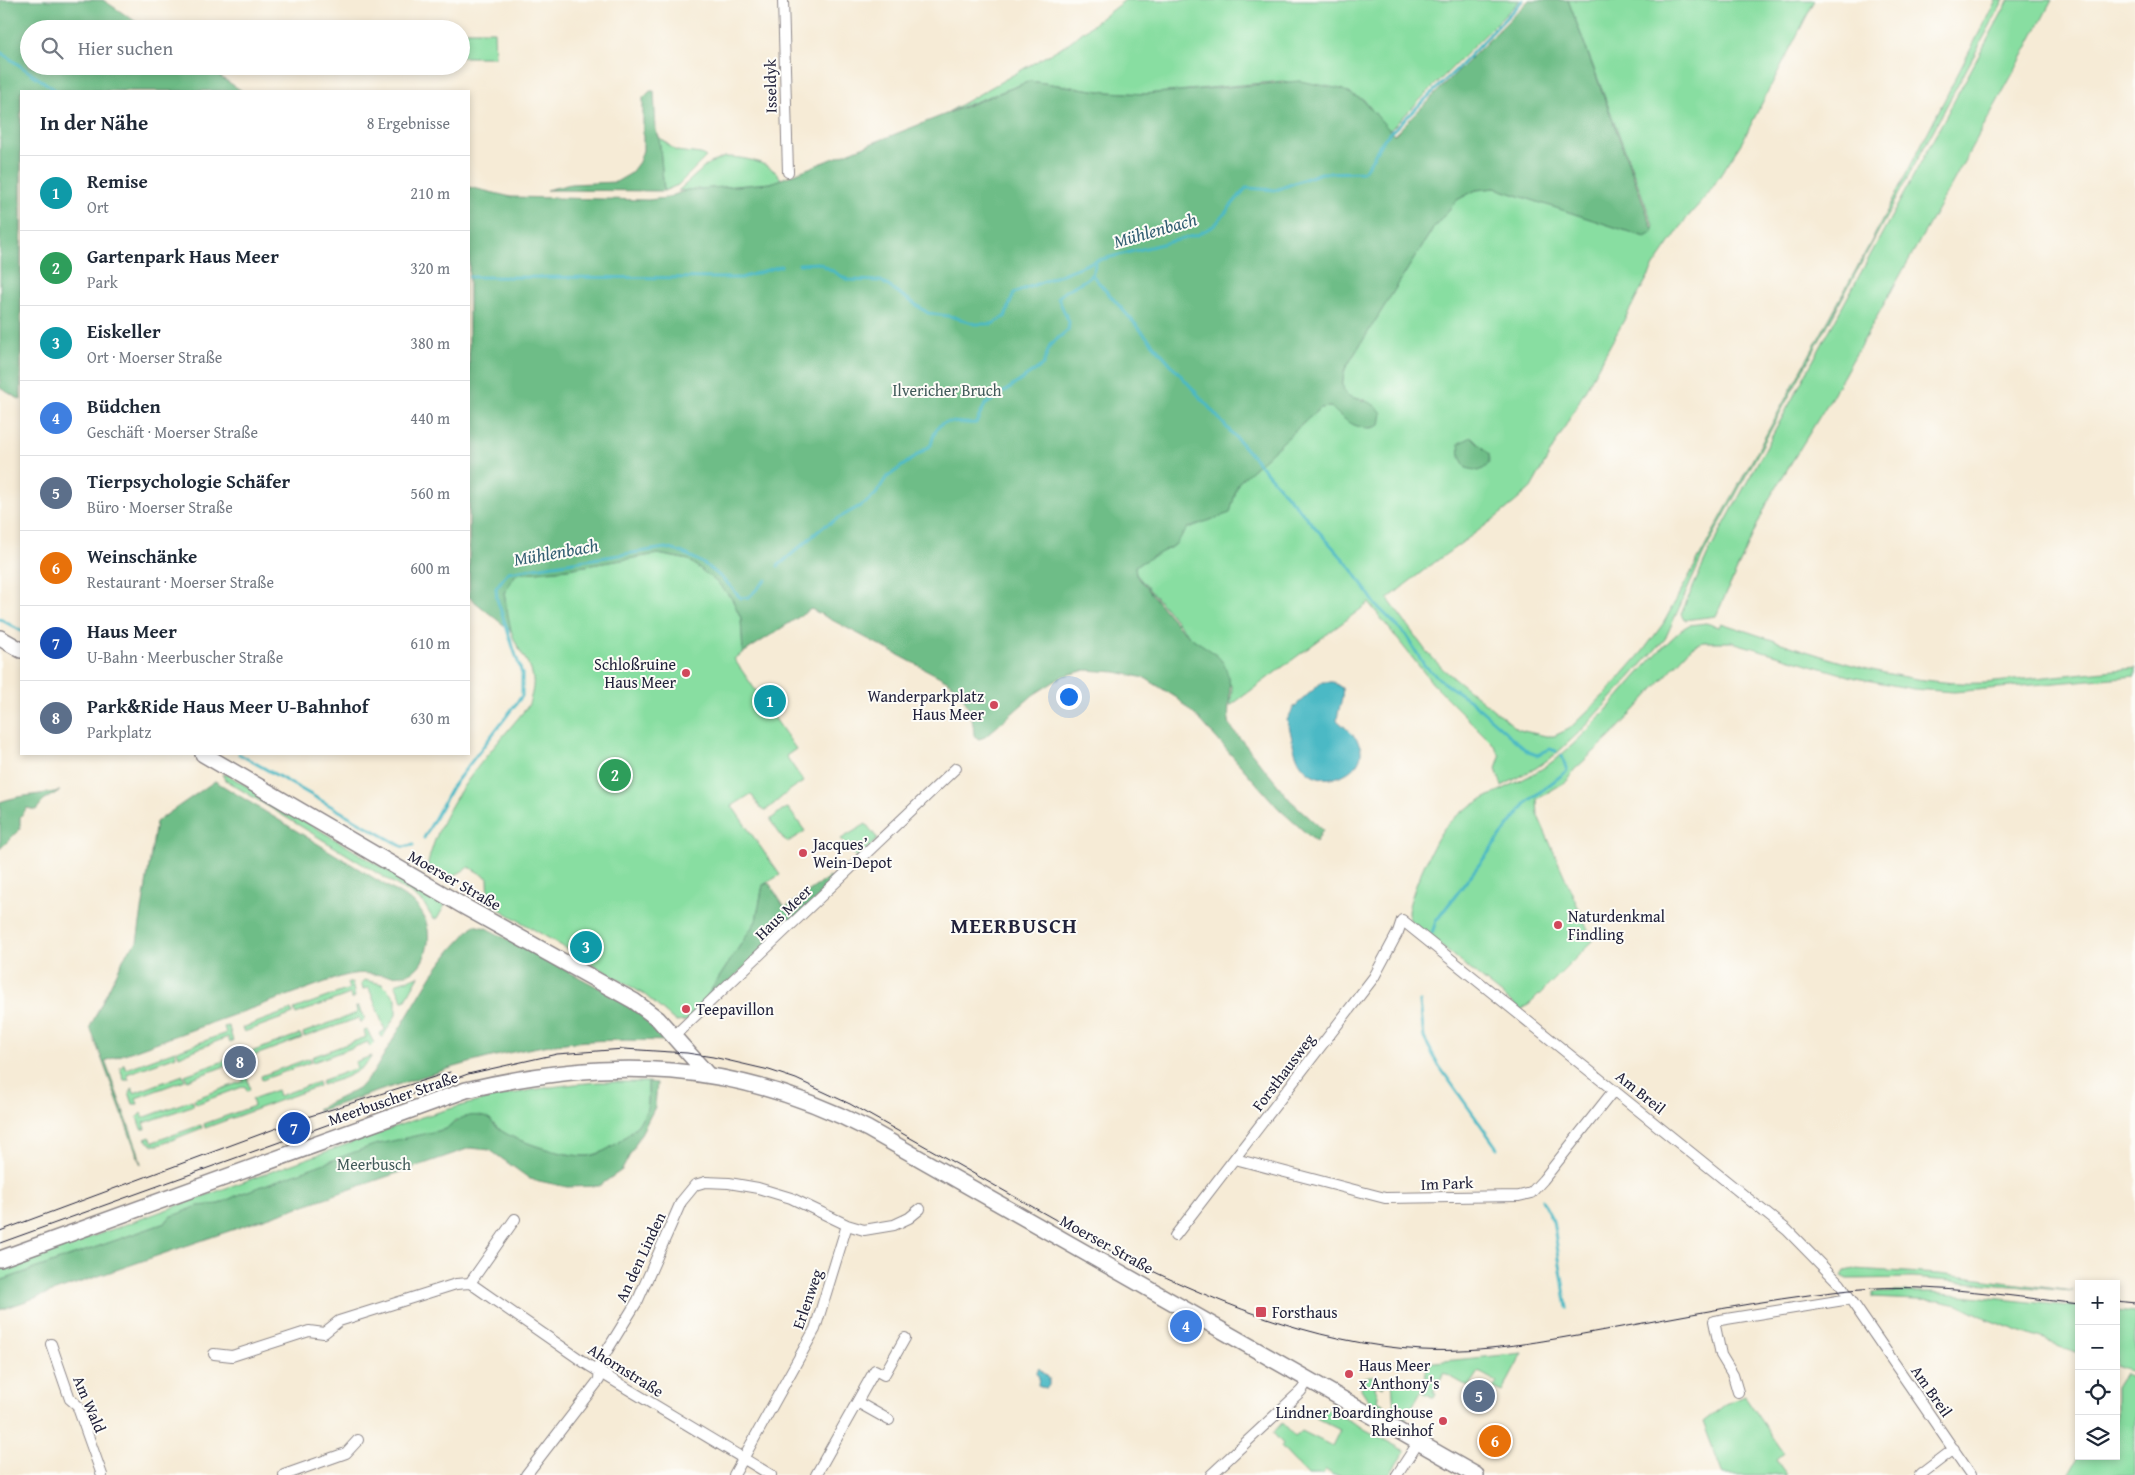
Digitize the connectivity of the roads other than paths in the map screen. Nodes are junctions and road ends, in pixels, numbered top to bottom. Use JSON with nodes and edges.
{"nodes":[{"id":1,"x":783,"y":0,"type":"edge"},
{"id":2,"x":788,"y":172,"type":"dead end"},
{"id":3,"x":0,"y":638,"type":"edge"},
{"id":4,"x":20,"y":649,"type":"edge"},
{"id":5,"x":205,"y":755,"type":"edge"},
{"id":6,"x":956,"y":768,"type":"dead end"},
{"id":7,"x":1402,"y":920,"type":"joint"},
{"id":8,"x":678,"y":1041,"type":"junction"},
{"id":9,"x":666,"y":1071,"type":"junction"},
{"id":10,"x":708,"y":1075,"type":"junction"},
{"id":11,"x":1614,"y":1090,"type":"junction"},
{"id":12,"x":1236,"y":1159,"type":"junction"},
{"id":13,"x":920,"y":1209,"type":"dead end"},
{"id":14,"x":515,"y":1219,"type":"dead end"},
{"id":15,"x":847,"y":1225,"type":"junction"},
{"id":16,"x":1175,"y":1236,"type":"dead end"},
{"id":17,"x":0,"y":1259,"type":"edge"},
{"id":18,"x":470,"y":1283,"type":"junction"},
{"id":19,"x":1850,"y":1299,"type":"junction"},
{"id":20,"x":905,"y":1338,"type":"dead end"},
{"id":21,"x":51,"y":1344,"type":"dead end"},
{"id":22,"x":214,"y":1354,"type":"dead end"},
{"id":23,"x":600,"y":1371,"type":"junction"},
{"id":24,"x":1308,"y":1381,"type":"junction"},
{"id":25,"x":1738,"y":1392,"type":"dead end"},
{"id":26,"x":857,"y":1402,"type":"junction"},
{"id":27,"x":889,"y":1420,"type":"dead end"},
{"id":28,"x":358,"y":1440,"type":"dead end"},
{"id":29,"x":1418,"y":1443,"type":"junction"},
{"id":30,"x":1954,"y":1449,"type":"junction"},
{"id":31,"x":743,"y":1459,"type":"junction"},
{"id":32,"x":102,"y":1475,"type":"edge"},
{"id":33,"x":284,"y":1475,"type":"edge"},
{"id":34,"x":526,"y":1475,"type":"edge"},
{"id":35,"x":734,"y":1475,"type":"edge"},
{"id":36,"x":771,"y":1475,"type":"edge"},
{"id":37,"x":816,"y":1475,"type":"edge"},
{"id":38,"x":1211,"y":1475,"type":"edge"},
{"id":39,"x":1397,"y":1475,"type":"edge"},
{"id":40,"x":1476,"y":1475,"type":"edge"},
{"id":41,"x":1920,"y":1475,"type":"edge"},
{"id":42,"x":1971,"y":1475,"type":"edge"}],
"edges":[{"from":1,"to":2,"type":"street","name":"Isseldyk"},
{"from":3,"to":4,"type":"main road"},
{"from":5,"to":8,"type":"main road","name":"Moerser Straße"},
{"from":6,"to":8,"type":"street","name":"Haus Meer"},
{"from":7,"to":11,"type":"street","name":"Am Breil"},
{"from":7,"to":12,"type":"street","name":"Forsthausweg"},
{"from":8,"to":9,"type":"main road"},
{"from":8,"to":10,"type":"main road","name":"Moerser Straße"},
{"from":9,"to":10,"type":"main road","name":"Moerser Straße"},
{"from":9,"to":17,"type":"main road","name":"Meerbuscher Straße"},
{"from":10,"to":24,"type":"main road","name":"Moerser Straße"},
{"from":11,"to":12,"type":"street","name":"Im Park"},
{"from":11,"to":19,"type":"street","name":"Am Breil"},
{"from":12,"to":16,"type":"street","name":"Forsthausweg"},
{"from":13,"to":15,"type":"street"},
{"from":14,"to":18,"type":"street"},
{"from":15,"to":23,"type":"street","name":"An den Linden"},
{"from":15,"to":31,"type":"street","name":"Erlenweg"},
{"from":18,"to":22,"type":"street"},
{"from":18,"to":23,"type":"street","name":"Ahornstraße"},
{"from":19,"to":25,"type":"street"},
{"from":19,"to":30,"type":"street","name":"Am Breil"},
{"from":20,"to":26,"type":"street"},
{"from":21,"to":32,"type":"street","name":"Am Wald"},
{"from":23,"to":31,"type":"street","name":"Ahornstraße"},
{"from":23,"to":34,"type":"street","name":"An den Linden"},
{"from":24,"to":29,"type":"main road","name":"Moerser Straße"},
{"from":24,"to":38,"type":"street"},
{"from":26,"to":27,"type":"street"},
{"from":26,"to":37,"type":"street"},
{"from":28,"to":33,"type":"street"},
{"from":29,"to":39,"type":"street"},
{"from":29,"to":40,"type":"main road","name":"Moerser Straße"},
{"from":30,"to":41,"type":"street"},
{"from":30,"to":42,"type":"street","name":"Am Breil"},
{"from":31,"to":35,"type":"street","name":"Erlenweg"},
{"from":31,"to":36,"type":"street","name":"Ahornstraße"}]}
